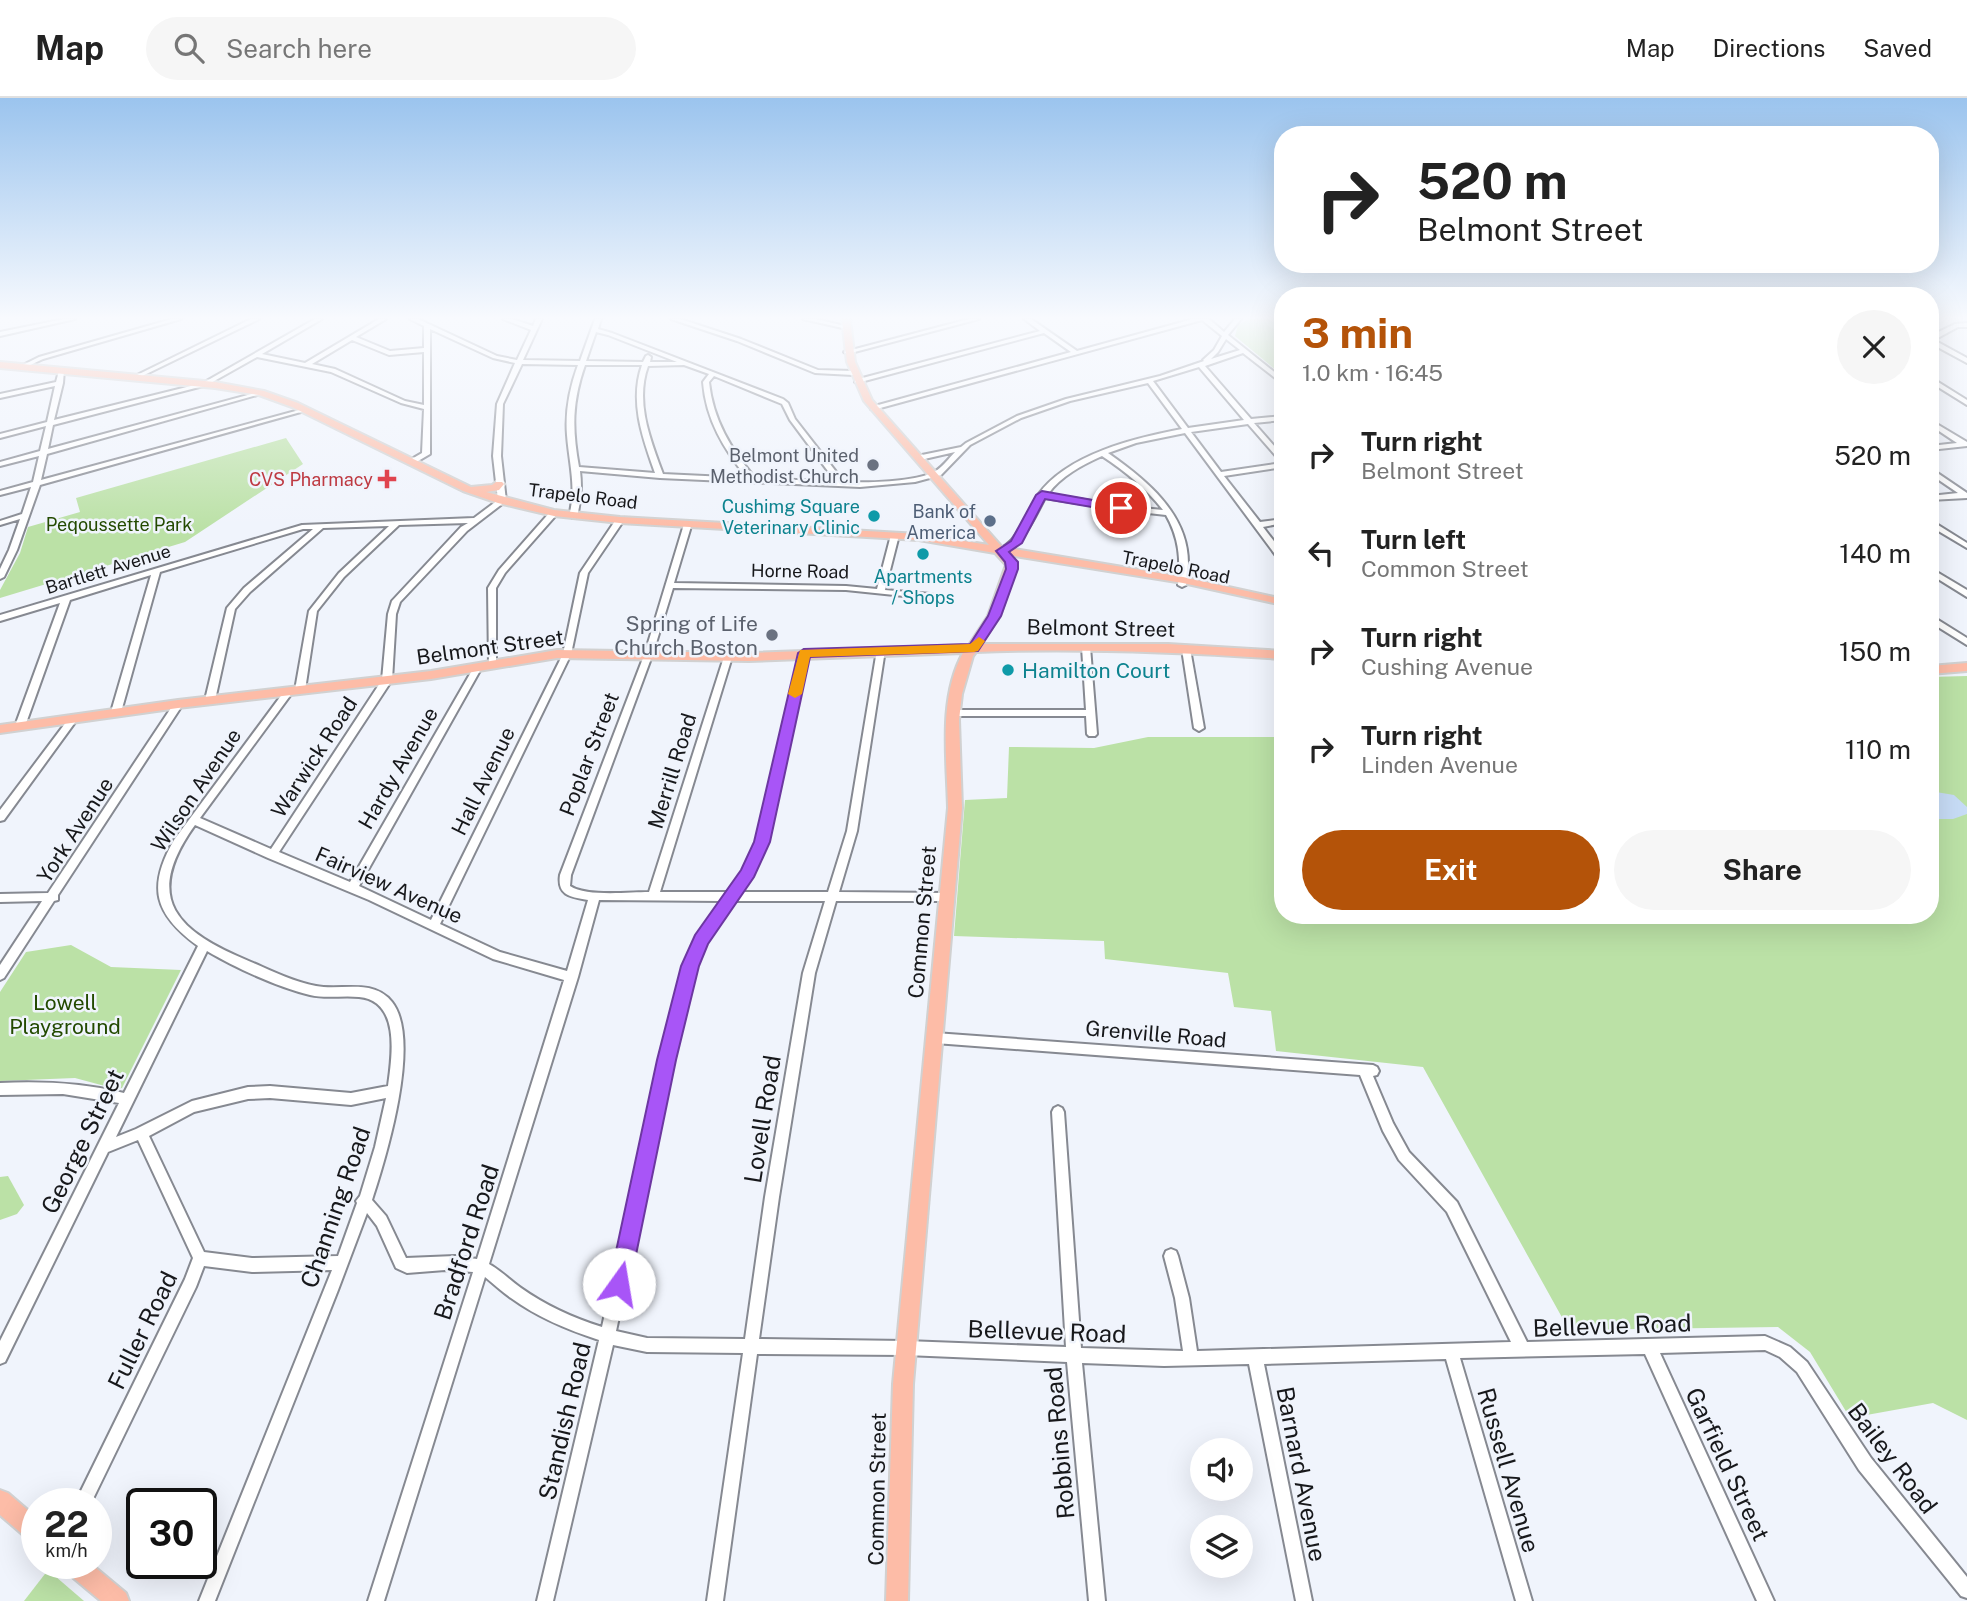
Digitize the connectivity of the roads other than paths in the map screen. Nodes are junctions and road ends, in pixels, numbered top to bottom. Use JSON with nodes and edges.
{"nodes":[{"id":1,"x":32,"y":389,"type":"edge"},
{"id":2,"x":59,"y":389,"type":"edge"},
{"id":3,"x":185,"y":389,"type":"edge"},
{"id":4,"x":237,"y":389,"type":"edge"},
{"id":5,"x":375,"y":389,"type":"edge"},
{"id":6,"x":426,"y":389,"type":"edge"},
{"id":7,"x":506,"y":389,"type":"edge"},
{"id":8,"x":575,"y":389,"type":"edge"},
{"id":9,"x":640,"y":389,"type":"edge"},
{"id":10,"x":706,"y":389,"type":"edge"},
{"id":11,"x":752,"y":389,"type":"edge"},
{"id":12,"x":862,"y":389,"type":"edge"},
{"id":13,"x":941,"y":389,"type":"edge"},
{"id":14,"x":1112,"y":389,"type":"edge"},
{"id":15,"x":1156,"y":389,"type":"edge"},
{"id":16,"x":1222,"y":389,"type":"edge"},
{"id":17,"x":1946,"y":389,"type":"edge"},
{"id":18,"x":261,"y":393,"type":"junction"},
{"id":19,"x":0,"y":396,"type":"edge"},
{"id":20,"x":1967,"y":402,"type":"edge"},
{"id":21,"x":426,"y":408,"type":"junction"},
{"id":22,"x":873,"y":408,"type":"junction"},
{"id":23,"x":304,"y":410,"type":"junction"},
{"id":24,"x":1274,"y":419,"type":"edge"},
{"id":25,"x":1250,"y":422,"type":"junction"},
{"id":26,"x":49,"y":424,"type":"junction"},
{"id":27,"x":1939,"y":428,"type":"edge"},
{"id":28,"x":1188,"y":432,"type":"junction"},
{"id":29,"x":0,"y":436,"type":"edge"},
{"id":30,"x":1965,"y":444,"type":"edge"},
{"id":31,"x":963,"y":447,"type":"junction"},
{"id":32,"x":1939,"y":447,"type":"edge"},
{"id":33,"x":43,"y":452,"type":"junction"},
{"id":34,"x":1274,"y":452,"type":"edge"},
{"id":35,"x":1103,"y":453,"type":"junction"},
{"id":36,"x":920,"y":458,"type":"junction"},
{"id":37,"x":413,"y":462,"type":"junction"},
{"id":38,"x":0,"y":464,"type":"edge"},
{"id":39,"x":1274,"y":465,"type":"edge"},
{"id":40,"x":577,"y":468,"type":"junction"},
{"id":41,"x":1221,"y":474,"type":"junction"},
{"id":42,"x":935,"y":475,"type":"junction"},
{"id":43,"x":660,"y":476,"type":"junction"},
{"id":44,"x":1939,"y":476,"type":"edge"},
{"id":45,"x":753,"y":480,"type":"junction"},
{"id":46,"x":36,"y":484,"type":"junction"},
{"id":47,"x":499,"y":484,"type":"junction"},
{"id":48,"x":842,"y":484,"type":"junction"},
{"id":49,"x":473,"y":491,"type":"junction"},
{"id":50,"x":0,"y":493,"type":"edge"},
{"id":51,"x":1042,"y":495,"type":"junction"},
{"id":52,"x":1967,"y":495,"type":"edge"},
{"id":53,"x":1939,"y":497,"type":"edge"},
{"id":54,"x":502,"y":502,"type":"junction"},
{"id":55,"x":554,"y":513,"type":"junction"},
{"id":56,"x":1168,"y":513,"type":"junction"},
{"id":57,"x":26,"y":515,"type":"junction"},
{"id":58,"x":572,"y":516,"type":"junction"},
{"id":59,"x":474,"y":520,"type":"junction"},
{"id":60,"x":620,"y":520,"type":"junction"},
{"id":61,"x":398,"y":522,"type":"junction"},
{"id":62,"x":1274,"y":522,"type":"edge"},
{"id":63,"x":0,"y":523,"type":"edge"},
{"id":64,"x":688,"y":523,"type":"junction"},
{"id":65,"x":977,"y":524,"type":"junction"},
{"id":66,"x":322,"y":525,"type":"junction"},
{"id":67,"x":1258,"y":525,"type":"junction"},
{"id":68,"x":1939,"y":528,"type":"edge"},
{"id":69,"x":895,"y":535,"type":"junction"},
{"id":70,"x":951,"y":542,"type":"junction"},
{"id":71,"x":1967,"y":546,"type":"edge"},
{"id":72,"x":1274,"y":547,"type":"edge"},
{"id":73,"x":13,"y":550,"type":"junction"},
{"id":74,"x":1002,"y":551,"type":"junction"},
{"id":75,"x":0,"y":554,"type":"edge"},
{"id":76,"x":158,"y":570,"type":"junction"},
{"id":77,"x":1939,"y":576,"type":"edge"},
{"id":78,"x":0,"y":577,"type":"edge"},
{"id":79,"x":1183,"y":583,"type":"junction"},
{"id":80,"x":669,"y":585,"type":"junction"},
{"id":81,"x":881,"y":591,"type":"junction"},
{"id":82,"x":1967,"y":594,"type":"edge"},
{"id":83,"x":930,"y":597,"type":"dead end"},
{"id":84,"x":66,"y":598,"type":"junction"},
{"id":85,"x":1274,"y":603,"type":"edge"},
{"id":86,"x":0,"y":618,"type":"edge"},
{"id":87,"x":1939,"y":624,"type":"edge"},
{"id":88,"x":1967,"y":642,"type":"edge"},
{"id":89,"x":1086,"y":647,"type":"junction"},
{"id":90,"x":974,"y":648,"type":"junction"},
{"id":91,"x":1186,"y":649,"type":"junction"},
{"id":92,"x":881,"y":650,"type":"junction"},
{"id":93,"x":804,"y":653,"type":"junction"},
{"id":94,"x":567,"y":654,"type":"junction"},
{"id":95,"x":648,"y":654,"type":"junction"},
{"id":96,"x":1274,"y":655,"type":"edge"},
{"id":97,"x":728,"y":657,"type":"junction"},
{"id":98,"x":492,"y":664,"type":"junction"},
{"id":99,"x":478,"y":667,"type":"junction"},
{"id":100,"x":1967,"y":667,"type":"edge"},
{"id":101,"x":1939,"y":669,"type":"edge"},
{"id":102,"x":387,"y":680,"type":"junction"},
{"id":103,"x":295,"y":691,"type":"junction"},
{"id":104,"x":210,"y":700,"type":"junction"},
{"id":105,"x":178,"y":704,"type":"junction"},
{"id":106,"x":116,"y":712,"type":"junction"},
{"id":107,"x":954,"y":713,"type":"junction"},
{"id":108,"x":1090,"y":713,"type":"junction"},
{"id":109,"x":73,"y":719,"type":"junction"},
{"id":110,"x":20,"y":726,"type":"junction"},
{"id":111,"x":1199,"y":728,"type":"dead end"},
{"id":112,"x":0,"y":729,"type":"edge"},
{"id":113,"x":1092,"y":734,"type":"dead end"},
{"id":114,"x":0,"y":817,"type":"edge"},
{"id":115,"x":194,"y":820,"type":"junction"},
{"id":116,"x":272,"y":855,"type":"junction"},
{"id":117,"x":352,"y":888,"type":"junction"},
{"id":118,"x":595,"y":896,"type":"junction"},
{"id":119,"x":653,"y":896,"type":"junction"},
{"id":120,"x":733,"y":896,"type":"junction"},
{"id":121,"x":54,"y":897,"type":"junction"},
{"id":122,"x":833,"y":897,"type":"junction"},
{"id":123,"x":946,"y":897,"type":"junction"},
{"id":124,"x":0,"y":898,"type":"edge"},
{"id":125,"x":434,"y":925,"type":"junction"},
{"id":126,"x":204,"y":945,"type":"junction"},
{"id":127,"x":0,"y":975,"type":"edge"},
{"id":128,"x":572,"y":978,"type":"junction"},
{"id":129,"x":935,"y":1038,"type":"junction"},
{"id":130,"x":0,"y":1089,"type":"edge"},
{"id":131,"x":394,"y":1091,"type":"junction"},
{"id":132,"x":126,"y":1099,"type":"junction"},
{"id":133,"x":1058,"y":1112,"type":"dead end"},
{"id":134,"x":141,"y":1133,"type":"junction"},
{"id":135,"x":106,"y":1147,"type":"junction"},
{"id":136,"x":363,"y":1201,"type":"junction"},
{"id":137,"x":1171,"y":1256,"type":"dead end"},
{"id":138,"x":200,"y":1258,"type":"junction"},
{"id":139,"x":342,"y":1263,"type":"junction"},
{"id":140,"x":482,"y":1268,"type":"junction"},
{"id":141,"x":607,"y":1338,"type":"junction"},
{"id":142,"x":1649,"y":1346,"type":"junction"},
{"id":143,"x":752,"y":1347,"type":"junction"},
{"id":144,"x":906,"y":1348,"type":"junction"},
{"id":145,"x":1523,"y":1350,"type":"junction"},
{"id":146,"x":1451,"y":1352,"type":"junction"},
{"id":147,"x":1785,"y":1352,"type":"joint"},
{"id":148,"x":1074,"y":1355,"type":"junction"},
{"id":149,"x":1255,"y":1356,"type":"junction"},
{"id":150,"x":0,"y":1357,"type":"edge"},
{"id":151,"x":1191,"y":1358,"type":"junction"},
{"id":152,"x":90,"y":1488,"type":"edge"},
{"id":153,"x":0,"y":1500,"type":"edge"},
{"id":154,"x":21,"y":1518,"type":"edge"},
{"id":155,"x":92,"y":1579,"type":"edge"},
{"id":156,"x":1967,"y":1590,"type":"edge"},
{"id":157,"x":118,"y":1601,"type":"edge"},
{"id":158,"x":207,"y":1601,"type":"edge"},
{"id":159,"x":376,"y":1601,"type":"edge"},
{"id":160,"x":545,"y":1601,"type":"edge"},
{"id":161,"x":715,"y":1601,"type":"edge"},
{"id":162,"x":897,"y":1601,"type":"edge"},
{"id":163,"x":1097,"y":1601,"type":"edge"},
{"id":164,"x":1304,"y":1601,"type":"edge"},
{"id":165,"x":1524,"y":1601,"type":"edge"},
{"id":166,"x":1766,"y":1601,"type":"edge"}],
"edges":[{"from":1,"to":19,"type":"street"},
{"from":2,"to":26,"type":"street"},
{"from":3,"to":26,"type":"street"},
{"from":4,"to":18,"type":"main road","name":"Trapelo Road"},
{"from":5,"to":21,"type":"street"},
{"from":6,"to":21,"type":"street"},
{"from":7,"to":47,"type":"street"},
{"from":8,"to":40,"type":"street"},
{"from":9,"to":43,"type":"street"},
{"from":10,"to":45,"type":"street"},
{"from":11,"to":48,"type":"street"},
{"from":12,"to":22,"type":"main road"},
{"from":13,"to":22,"type":"street"},
{"from":14,"to":31,"type":"street"},
{"from":15,"to":28,"type":"street"},
{"from":16,"to":25,"type":"street"},
{"from":17,"to":20,"type":"street"},
{"from":18,"to":23,"type":"main road","name":"Trapelo Road"},
{"from":18,"to":33,"type":"street"},
{"from":21,"to":37,"type":"street"},
{"from":22,"to":36,"type":"main road"},
{"from":23,"to":37,"type":"main road","name":"Trapelo Road"},
{"from":23,"to":46,"type":"street"},
{"from":24,"to":25,"type":"street"},
{"from":25,"to":28,"type":"street"},
{"from":25,"to":34,"type":"street"},
{"from":26,"to":29,"type":"street"},
{"from":26,"to":33,"type":"street"},
{"from":27,"to":30,"type":"street"},
{"from":28,"to":35,"type":"street"},
{"from":28,"to":41,"type":"street"},
{"from":30,"to":32,"type":"street"},
{"from":31,"to":36,"type":"street"},
{"from":31,"to":42,"type":"street"},
{"from":33,"to":38,"type":"street"},
{"from":33,"to":46,"type":"street"},
{"from":35,"to":51,"type":"street"},
{"from":35,"to":56,"type":"street"},
{"from":36,"to":42,"type":"main road"},
{"from":37,"to":49,"type":"main road","name":"Trapelo Road"},
{"from":39,"to":41,"type":"street"},
{"from":40,"to":43,"type":"street"},
{"from":40,"to":58,"type":"street"},
{"from":41,"to":67,"type":"street"},
{"from":42,"to":48,"type":"street"},
{"from":42,"to":65,"type":"main road"},
{"from":43,"to":45,"type":"street"},
{"from":44,"to":52,"type":"street"},
{"from":45,"to":48,"type":"street"},
{"from":46,"to":50,"type":"street"},
{"from":46,"to":57,"type":"street"},
{"from":47,"to":49,"type":"main road"},
{"from":47,"to":54,"type":"street"},
{"from":49,"to":54,"type":"main road","name":"Trapelo Road"},
{"from":51,"to":56,"type":"street"},
{"from":51,"to":74,"type":"street"},
{"from":52,"to":53,"type":"street"},
{"from":54,"to":55,"type":"main road","name":"Trapelo Road"},
{"from":54,"to":59,"type":"street"},
{"from":55,"to":58,"type":"main road","name":"Trapelo Road"},
{"from":55,"to":98,"type":"street"},
{"from":56,"to":79,"type":"street"},
{"from":57,"to":63,"type":"street"},
{"from":57,"to":73,"type":"street"},
{"from":58,"to":60,"type":"main road","name":"Trapelo Road"},
{"from":59,"to":61,"type":"street","name":"Bartlett Avenue"},
{"from":59,"to":102,"type":"street"},
{"from":60,"to":64,"type":"main road","name":"Trapelo Road"},
{"from":60,"to":94,"type":"street","name":"Hall Avenue"},
{"from":61,"to":66,"type":"street","name":"Bartlett Avenue"},
{"from":61,"to":103,"type":"street"},
{"from":62,"to":67,"type":"street"},
{"from":64,"to":69,"type":"main road","name":"Trapelo Road"},
{"from":64,"to":80,"type":"street","name":"Poplar Street"},
{"from":65,"to":70,"type":"main road"},
{"from":65,"to":74,"type":"main road"},
{"from":66,"to":76,"type":"street","name":"Bartlett Avenue"},
{"from":66,"to":104,"type":"street"},
{"from":67,"to":72,"type":"street"},
{"from":68,"to":71,"type":"street"},
{"from":69,"to":70,"type":"main road","name":"Trapelo Road"},
{"from":69,"to":81,"type":"street"},
{"from":70,"to":74,"type":"main road","name":"Trapelo Road"},
{"from":73,"to":75,"type":"street"},
{"from":73,"to":78,"type":"street"},
{"from":74,"to":79,"type":"main road","name":"Trapelo Road"},
{"from":74,"to":90,"type":"main road","name":"Common Street"},
{"from":76,"to":84,"type":"street","name":"Bartlett Avenue"},
{"from":76,"to":106,"type":"street"},
{"from":77,"to":82,"type":"street"},
{"from":79,"to":85,"type":"main road","name":"Trapelo Road"},
{"from":80,"to":81,"type":"street","name":"Horne Road"},
{"from":80,"to":95,"type":"street","name":"Poplar Street"},
{"from":81,"to":83,"type":"street","name":"Horne Road"},
{"from":84,"to":86,"type":"street","name":"Bartlett Avenue"},
{"from":84,"to":110,"type":"street"},
{"from":87,"to":88,"type":"street"},
{"from":89,"to":90,"type":"main road","name":"Belmont Street"},
{"from":89,"to":91,"type":"main road","name":"Belmont Street"},
{"from":89,"to":108,"type":"street"},
{"from":90,"to":92,"type":"main road","name":"Belmont Street"},
{"from":90,"to":107,"type":"main road","name":"Common Street"},
{"from":91,"to":96,"type":"main road","name":"Belmont Street"},
{"from":91,"to":111,"type":"street"},
{"from":92,"to":93,"type":"main road","name":"Belmont Street"},
{"from":92,"to":122,"type":"street","name":"Lovell Road"},
{"from":93,"to":97,"type":"main road","name":"Belmont Street"},
{"from":93,"to":120,"type":"street","name":"Standish Road"},
{"from":94,"to":95,"type":"main road","name":"Belmont Street"},
{"from":94,"to":98,"type":"main road","name":"Belmont Street"},
{"from":94,"to":125,"type":"street","name":"Hall Avenue"},
{"from":95,"to":97,"type":"main road","name":"Belmont Street"},
{"from":95,"to":118,"type":"street","name":"Poplar Street"},
{"from":97,"to":119,"type":"street","name":"Merrill Road"},
{"from":98,"to":99,"type":"main road","name":"Belmont Street"},
{"from":99,"to":102,"type":"main road","name":"Belmont Street"},
{"from":99,"to":117,"type":"street","name":"Hardy Avenue"},
{"from":100,"to":101,"type":"main road"},
{"from":102,"to":103,"type":"main road","name":"Belmont Street"},
{"from":102,"to":116,"type":"street","name":"Warwick Road"},
{"from":103,"to":104,"type":"main road","name":"Belmont Street"},
{"from":103,"to":115,"type":"street","name":"Wilson Avenue"},
{"from":104,"to":105,"type":"main road","name":"Belmont Street"},
{"from":105,"to":106,"type":"main road","name":"Belmont Street"},
{"from":105,"to":121,"type":"street","name":"York Avenue"},
{"from":106,"to":109,"type":"main road","name":"Belmont Street"},
{"from":107,"to":108,"type":"street"},
{"from":107,"to":123,"type":"main road","name":"Common Street"},
{"from":108,"to":113,"type":"street"},
{"from":109,"to":110,"type":"main road","name":"Belmont Street"},
{"from":109,"to":114,"type":"street"},
{"from":110,"to":112,"type":"main road","name":"Belmont Street"},
{"from":115,"to":116,"type":"street","name":"Fairview Avenue"},
{"from":115,"to":126,"type":"street","name":"Wilson Avenue"},
{"from":116,"to":117,"type":"street","name":"Fairview Avenue"},
{"from":117,"to":125,"type":"street","name":"Fairview Avenue"},
{"from":118,"to":119,"type":"street"},
{"from":118,"to":128,"type":"street","name":"Bradford Road"},
{"from":119,"to":120,"type":"street"},
{"from":120,"to":122,"type":"street"},
{"from":120,"to":141,"type":"street","name":"Standish Road"},
{"from":121,"to":124,"type":"street"},
{"from":121,"to":127,"type":"street","name":"York Avenue"},
{"from":122,"to":123,"type":"street"},
{"from":122,"to":143,"type":"street","name":"Lovell Road"},
{"from":123,"to":129,"type":"main road","name":"Common Street"},
{"from":125,"to":128,"type":"street","name":"Fairview Avenue"},
{"from":126,"to":131,"type":"street","name":"Channing Road"},
{"from":126,"to":132,"type":"street","name":"George Street"},
{"from":128,"to":140,"type":"street","name":"Bradford Road"},
{"from":129,"to":144,"type":"main road","name":"Common Street"},
{"from":129,"to":145,"type":"street","name":"Grenville Road"},
{"from":130,"to":132,"type":"street"},
{"from":131,"to":134,"type":"street"},
{"from":131,"to":136,"type":"street","name":"Channing Road"},
{"from":132,"to":135,"type":"street","name":"George Street"},
{"from":133,"to":148,"type":"street","name":"Robbins Road"},
{"from":134,"to":135,"type":"street"},
{"from":134,"to":138,"type":"street","name":"Fuller Road"},
{"from":135,"to":150,"type":"street","name":"George Street"},
{"from":136,"to":139,"type":"street","name":"Channing Road"},
{"from":136,"to":140,"type":"street","name":"Bellevue Road"},
{"from":137,"to":151,"type":"street"},
{"from":138,"to":139,"type":"street"},
{"from":138,"to":152,"type":"street","name":"Fuller Road"},
{"from":139,"to":158,"type":"street","name":"Channing Road"},
{"from":140,"to":141,"type":"street","name":"Bellevue Road"},
{"from":140,"to":159,"type":"street","name":"Bradford Road"},
{"from":141,"to":143,"type":"street","name":"Bellevue Road"},
{"from":141,"to":160,"type":"street","name":"Standish Road"},
{"from":142,"to":145,"type":"street","name":"Bellevue Road"},
{"from":142,"to":147,"type":"street","name":"Bellevue Road"},
{"from":142,"to":166,"type":"street","name":"Garfield Street"},
{"from":143,"to":144,"type":"street","name":"Bellevue Road"},
{"from":143,"to":161,"type":"street","name":"Lovell Road"},
{"from":144,"to":148,"type":"street","name":"Bellevue Road"},
{"from":144,"to":162,"type":"main road","name":"Common Street"},
{"from":145,"to":146,"type":"street","name":"Bellevue Road"},
{"from":146,"to":149,"type":"street","name":"Bellevue Road"},
{"from":146,"to":165,"type":"street","name":"Russell Avenue"},
{"from":147,"to":156,"type":"street","name":"Bailey Road"},
{"from":148,"to":151,"type":"street","name":"Bellevue Road"},
{"from":148,"to":163,"type":"street","name":"Robbins Road"},
{"from":149,"to":151,"type":"street","name":"Bellevue Road"},
{"from":149,"to":164,"type":"street","name":"Barnard Avenue"},
{"from":153,"to":154,"type":"main road"},
{"from":155,"to":157,"type":"main road"}]}
